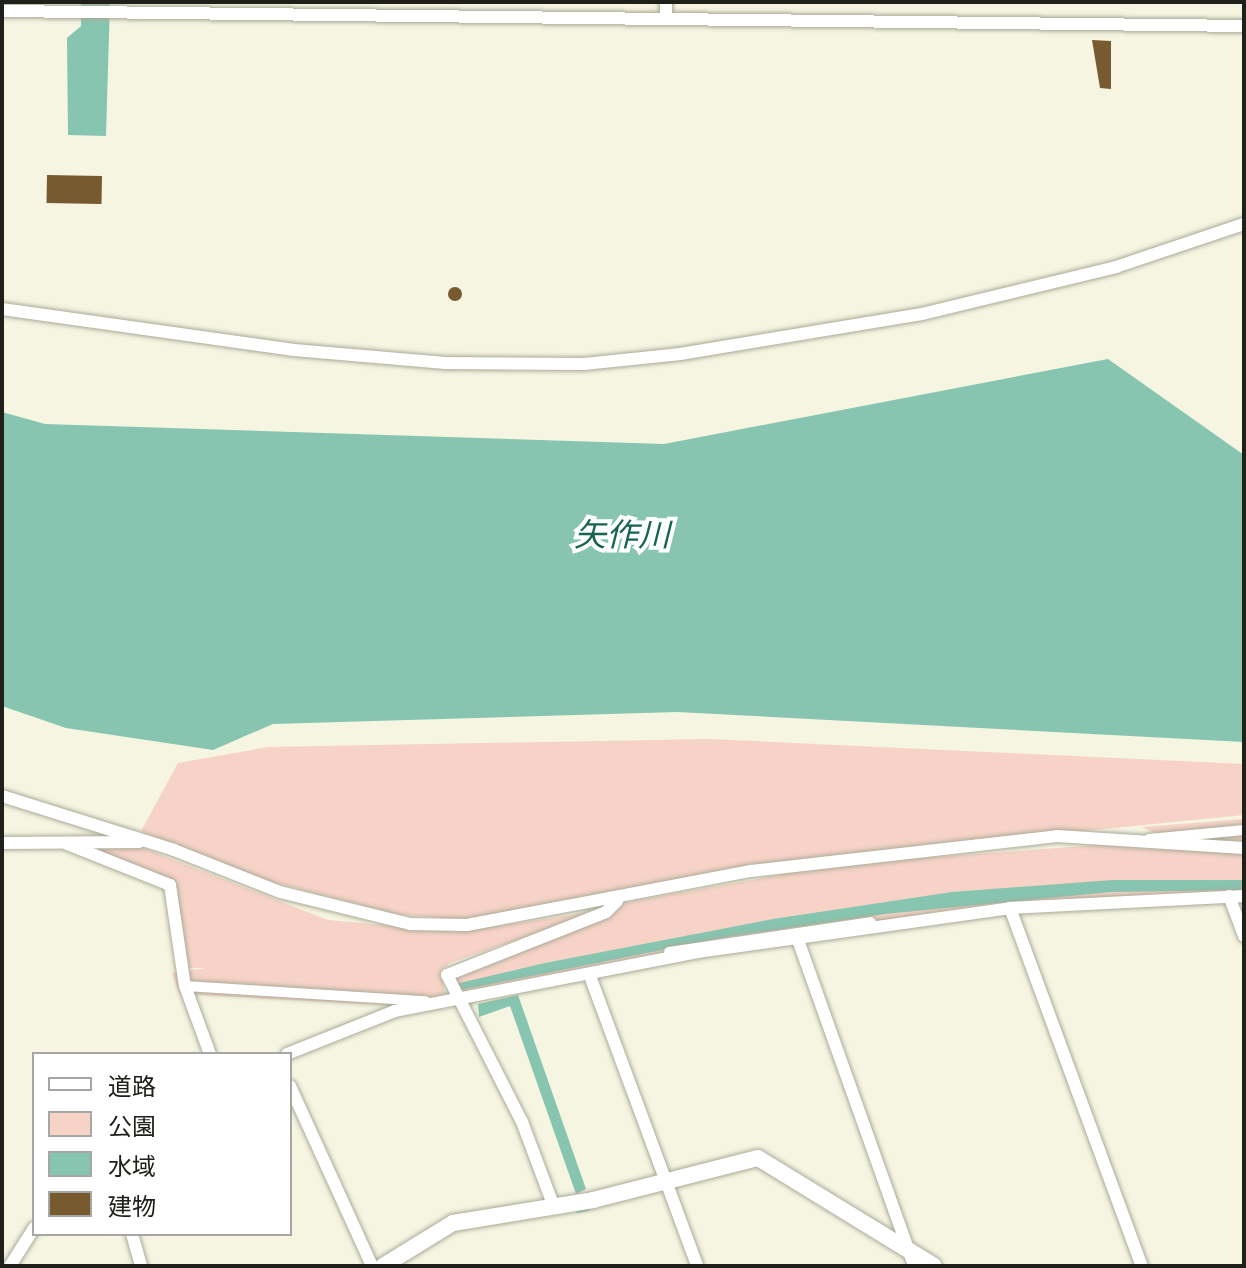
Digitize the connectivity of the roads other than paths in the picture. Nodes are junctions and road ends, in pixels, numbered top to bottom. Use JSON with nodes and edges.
{"nodes":[{"id":1,"x":450,"y":2,"type":"edge"},
{"id":2,"x":666,"y":2,"type":"edge"},
{"id":3,"x":238,"y":7,"type":"edge"},
{"id":4,"x":2,"y":11,"type":"edge"},
{"id":5,"x":450,"y":18,"type":"junction"},
{"id":6,"x":666,"y":19,"type":"junction"},
{"id":7,"x":1244,"y":26,"type":"edge"},
{"id":8,"x":1244,"y":224,"type":"edge"},
{"id":9,"x":2,"y":309,"type":"edge"},
{"id":10,"x":2,"y":796,"type":"edge"},
{"id":11,"x":1244,"y":830,"type":"edge"},
{"id":12,"x":1149,"y":839,"type":"junction"},
{"id":13,"x":149,"y":841,"type":"junction"},
{"id":14,"x":2,"y":843,"type":"edge"},
{"id":15,"x":67,"y":844,"type":"junction"},
{"id":16,"x":1244,"y":848,"type":"edge"},
{"id":17,"x":1244,"y":894,"type":"edge"},
{"id":18,"x":1229,"y":896,"type":"junction"},
{"id":19,"x":617,"y":901,"type":"junction"},
{"id":20,"x":1010,"y":908,"type":"junction"},
{"id":21,"x":1244,"y":936,"type":"edge"},
{"id":22,"x":798,"y":940,"type":"junction"},
{"id":23,"x":590,"y":976,"type":"junction"},
{"id":24,"x":185,"y":986,"type":"junction"},
{"id":25,"x":455,"y":998,"type":"junction"},
{"id":26,"x":209,"y":1052,"type":"edge"},
{"id":27,"x":292,"y":1052,"type":"edge"},
{"id":28,"x":292,"y":1090,"type":"edge"},
{"id":29,"x":665,"y":1181,"type":"junction"},
{"id":30,"x":554,"y":1207,"type":"junction"},
{"id":31,"x":32,"y":1231,"type":"edge"},
{"id":32,"x":133,"y":1236,"type":"edge"},
{"id":33,"x":914,"y":1260,"type":"edge"},
{"id":34,"x":402,"y":1261,"type":"edge"},
{"id":35,"x":10,"y":1266,"type":"edge"},
{"id":36,"x":141,"y":1266,"type":"edge"},
{"id":37,"x":372,"y":1266,"type":"edge"},
{"id":38,"x":383,"y":1266,"type":"edge"},
{"id":39,"x":697,"y":1266,"type":"edge"},
{"id":40,"x":934,"y":1266,"type":"edge"},
{"id":41,"x":1142,"y":1266,"type":"edge"}],
"edges":[{"from":1,"to":5,"type":"street"},
{"from":2,"to":6,"type":"street"},
{"from":3,"to":4,"type":"street"},
{"from":3,"to":5,"type":"street"},
{"from":5,"to":6,"type":"street"},
{"from":6,"to":7,"type":"street"},
{"from":8,"to":9,"type":"street"},
{"from":10,"to":13,"type":"street"},
{"from":11,"to":12,"type":"street"},
{"from":12,"to":16,"type":"street"},
{"from":12,"to":19,"type":"street"},
{"from":13,"to":15,"type":"street"},
{"from":13,"to":19,"type":"street"},
{"from":14,"to":15,"type":"street"},
{"from":15,"to":24,"type":"street"},
{"from":17,"to":18,"type":"street"},
{"from":17,"to":25,"type":"street"},
{"from":18,"to":20,"type":"street"},
{"from":18,"to":21,"type":"street"},
{"from":19,"to":25,"type":"street"},
{"from":20,"to":22,"type":"street"},
{"from":20,"to":41,"type":"street"},
{"from":22,"to":23,"type":"street"},
{"from":22,"to":33,"type":"street"},
{"from":23,"to":25,"type":"street"},
{"from":23,"to":29,"type":"street"},
{"from":24,"to":25,"type":"street"},
{"from":24,"to":26,"type":"street"},
{"from":25,"to":27,"type":"street"},
{"from":25,"to":30,"type":"street"},
{"from":28,"to":37,"type":"street"},
{"from":29,"to":30,"type":"street"},
{"from":29,"to":33,"type":"street"},
{"from":29,"to":39,"type":"street"},
{"from":30,"to":34,"type":"street"},
{"from":31,"to":35,"type":"street"},
{"from":32,"to":36,"type":"street"},
{"from":33,"to":40,"type":"street"},
{"from":34,"to":38,"type":"street"}]}
